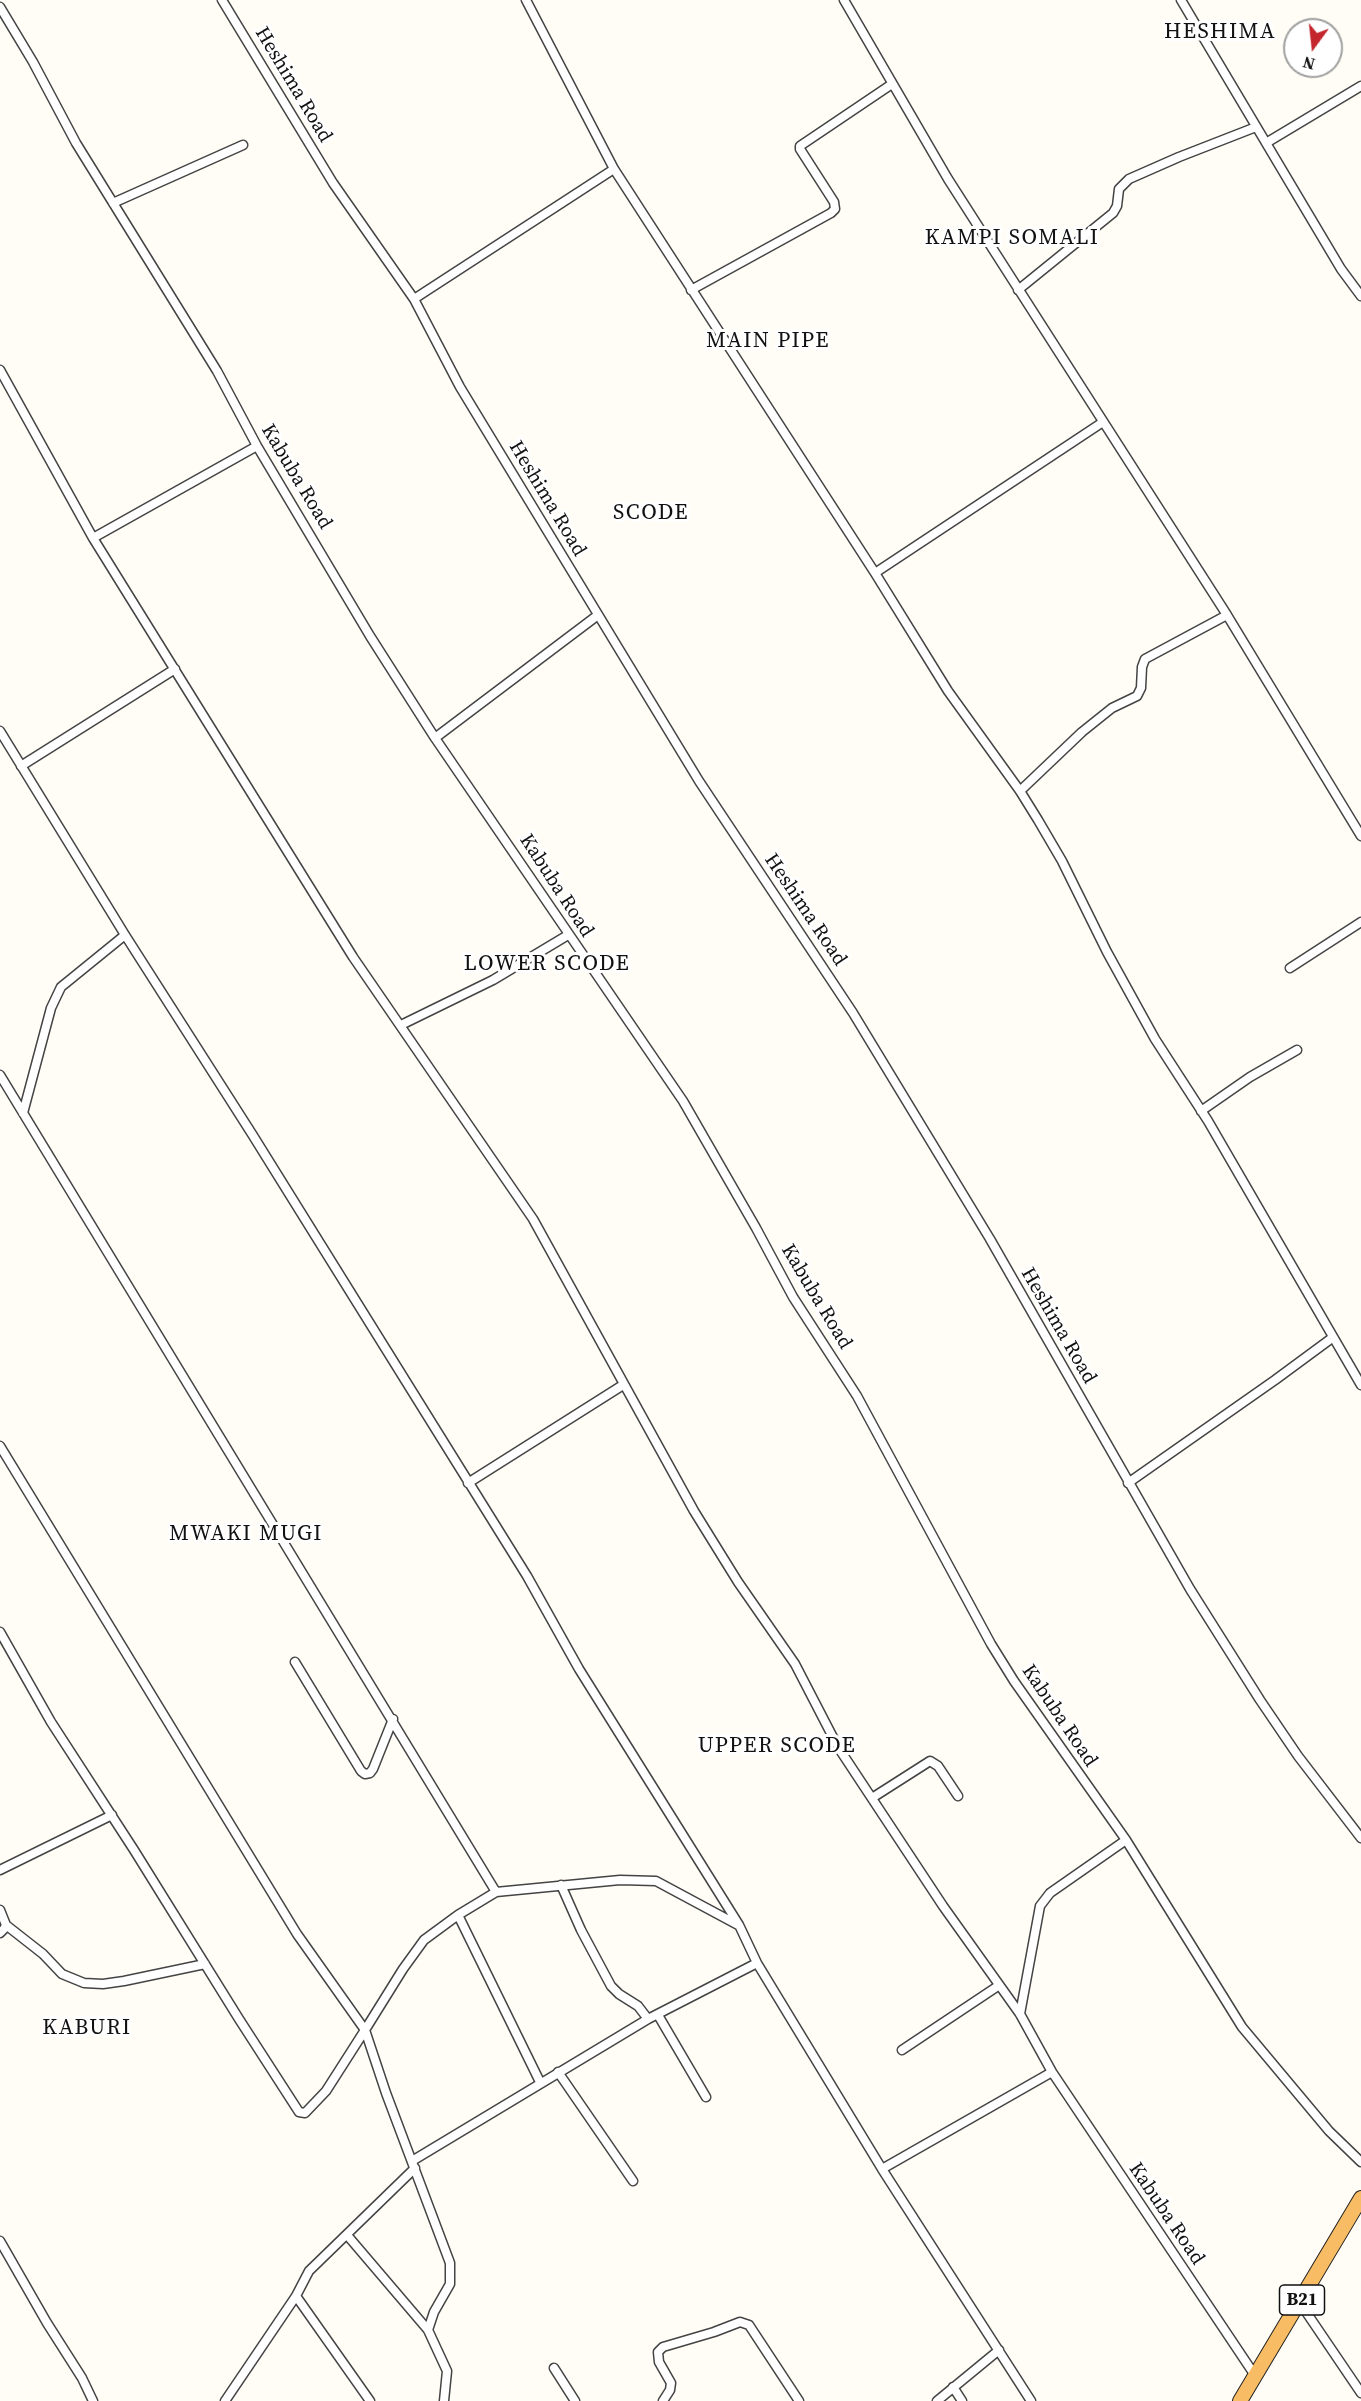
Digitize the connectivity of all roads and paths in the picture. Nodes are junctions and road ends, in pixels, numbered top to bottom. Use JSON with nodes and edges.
{"nodes":[{"id":1,"x":222,"y":0,"type":"edge"},
{"id":2,"x":526,"y":0,"type":"edge"},
{"id":3,"x":844,"y":0,"type":"edge"},
{"id":4,"x":1181,"y":0,"type":"edge"},
{"id":5,"x":0,"y":8,"type":"edge"},
{"id":6,"x":892,"y":84,"type":"junction"},
{"id":7,"x":1361,"y":86,"type":"edge"},
{"id":8,"x":1256,"y":127,"type":"junction"},
{"id":9,"x":1266,"y":143,"type":"junction"},
{"id":10,"x":243,"y":145,"type":"dead end"},
{"id":11,"x":614,"y":170,"type":"junction"},
{"id":12,"x":113,"y":202,"type":"junction"},
{"id":13,"x":691,"y":290,"type":"junction"},
{"id":14,"x":1018,"y":290,"type":"junction"},
{"id":15,"x":1361,"y":296,"type":"edge"},
{"id":16,"x":414,"y":298,"type":"junction"},
{"id":17,"x":0,"y":370,"type":"edge"},
{"id":18,"x":1103,"y":422,"type":"junction"},
{"id":19,"x":257,"y":446,"type":"junction"},
{"id":20,"x":93,"y":538,"type":"junction"},
{"id":21,"x":875,"y":573,"type":"junction"},
{"id":22,"x":598,"y":615,"type":"junction"},
{"id":23,"x":1227,"y":615,"type":"junction"},
{"id":24,"x":175,"y":669,"type":"junction"},
{"id":25,"x":0,"y":731,"type":"edge"},
{"id":26,"x":435,"y":738,"type":"junction"},
{"id":27,"x":21,"y":766,"type":"junction"},
{"id":28,"x":1020,"y":791,"type":"junction"},
{"id":29,"x":1361,"y":836,"type":"edge"},
{"id":30,"x":1361,"y":922,"type":"edge"},
{"id":31,"x":125,"y":935,"type":"junction"},
{"id":32,"x":568,"y":935,"type":"junction"},
{"id":33,"x":1290,"y":968,"type":"dead end"},
{"id":34,"x":401,"y":1025,"type":"junction"},
{"id":35,"x":1297,"y":1050,"type":"dead end"},
{"id":36,"x":0,"y":1075,"type":"edge"},
{"id":37,"x":1201,"y":1111,"type":"junction"},
{"id":38,"x":23,"y":1113,"type":"junction"},
{"id":39,"x":1332,"y":1338,"type":"junction"},
{"id":40,"x":623,"y":1384,"type":"junction"},
{"id":41,"x":1361,"y":1385,"type":"edge"},
{"id":42,"x":0,"y":1446,"type":"edge"},
{"id":43,"x":468,"y":1483,"type":"junction"},
{"id":44,"x":1128,"y":1483,"type":"junction"},
{"id":45,"x":0,"y":1632,"type":"edge"},
{"id":46,"x":295,"y":1662,"type":"dead end"},
{"id":47,"x":393,"y":1719,"type":"junction"},
{"id":48,"x":958,"y":1796,"type":"dead end"},
{"id":49,"x":872,"y":1798,"type":"junction"},
{"id":50,"x":112,"y":1815,"type":"junction"},
{"id":51,"x":1361,"y":1838,"type":"edge"},
{"id":52,"x":1126,"y":1840,"type":"junction"},
{"id":53,"x":0,"y":1870,"type":"edge"},
{"id":54,"x":561,"y":1886,"type":"junction"},
{"id":55,"x":496,"y":1892,"type":"junction"},
{"id":56,"x":0,"y":1910,"type":"edge"},
{"id":57,"x":458,"y":1915,"type":"junction"},
{"id":58,"x":6,"y":1924,"type":"junction"},
{"id":59,"x":739,"y":1925,"type":"junction"},
{"id":60,"x":0,"y":1932,"type":"edge"},
{"id":61,"x":757,"y":1963,"type":"junction"},
{"id":62,"x":205,"y":1964,"type":"junction"},
{"id":63,"x":998,"y":1986,"type":"junction"},
{"id":64,"x":1020,"y":2014,"type":"junction"},
{"id":65,"x":658,"y":2015,"type":"junction"},
{"id":66,"x":648,"y":2019,"type":"junction"},
{"id":67,"x":366,"y":2030,"type":"junction"},
{"id":68,"x":902,"y":2050,"type":"dead end"},
{"id":69,"x":558,"y":2072,"type":"junction"},
{"id":70,"x":1052,"y":2072,"type":"junction"},
{"id":71,"x":540,"y":2082,"type":"junction"},
{"id":72,"x":706,"y":2097,"type":"dead end"},
{"id":73,"x":1361,"y":2162,"type":"edge"},
{"id":74,"x":413,"y":2164,"type":"junction"},
{"id":75,"x":882,"y":2169,"type":"junction"},
{"id":76,"x":633,"y":2181,"type":"dead end"},
{"id":77,"x":1361,"y":2198,"type":"edge"},
{"id":78,"x":347,"y":2235,"type":"junction"},
{"id":79,"x":0,"y":2241,"type":"edge"},
{"id":80,"x":296,"y":2296,"type":"junction"},
{"id":81,"x":1300,"y":2303,"type":"junction"},
{"id":82,"x":428,"y":2330,"type":"junction"},
{"id":83,"x":999,"y":2350,"type":"junction"},
{"id":84,"x":554,"y":2368,"type":"dead end"},
{"id":85,"x":1254,"y":2374,"type":"junction"},
{"id":86,"x":953,"y":2387,"type":"junction"},
{"id":87,"x":1361,"y":2393,"type":"edge"},
{"id":88,"x":796,"y":2400,"type":"edge"},
{"id":89,"x":93,"y":2401,"type":"edge"},
{"id":90,"x":225,"y":2401,"type":"edge"},
{"id":91,"x":370,"y":2401,"type":"edge"},
{"id":92,"x":444,"y":2401,"type":"edge"},
{"id":93,"x":575,"y":2401,"type":"edge"},
{"id":94,"x":663,"y":2401,"type":"edge"},
{"id":95,"x":937,"y":2401,"type":"edge"},
{"id":96,"x":962,"y":2401,"type":"edge"},
{"id":97,"x":1031,"y":2401,"type":"edge"},
{"id":98,"x":1240,"y":2401,"type":"edge"}],
"edges":[{"from":1,"to":16,"type":"street","name":"Heshima Road"},
{"from":2,"to":11,"type":"street"},
{"from":3,"to":6,"type":"street"},
{"from":4,"to":8,"type":"street"},
{"from":5,"to":12,"type":"street","name":"Kabuba Road"},
{"from":6,"to":13,"type":"street"},
{"from":6,"to":14,"type":"street"},
{"from":7,"to":9,"type":"street"},
{"from":8,"to":9,"type":"street"},
{"from":8,"to":14,"type":"street"},
{"from":9,"to":15,"type":"street"},
{"from":10,"to":12,"type":"street"},
{"from":11,"to":13,"type":"street"},
{"from":11,"to":16,"type":"street"},
{"from":12,"to":19,"type":"street","name":"Kabuba Road"},
{"from":13,"to":21,"type":"street"},
{"from":14,"to":18,"type":"street"},
{"from":16,"to":22,"type":"street","name":"Heshima Road"},
{"from":17,"to":20,"type":"street","name":"Kabuba Road"},
{"from":18,"to":21,"type":"street"},
{"from":18,"to":23,"type":"street"},
{"from":19,"to":20,"type":"street"},
{"from":19,"to":26,"type":"street","name":"Kabuba Road"},
{"from":20,"to":24,"type":"street","name":"Kabuba Road"},
{"from":21,"to":28,"type":"street"},
{"from":22,"to":26,"type":"street"},
{"from":22,"to":44,"type":"street","name":"Heshima Road"},
{"from":23,"to":28,"type":"street"},
{"from":23,"to":29,"type":"street"},
{"from":24,"to":27,"type":"street"},
{"from":24,"to":34,"type":"street","name":"Kabuba Road"},
{"from":25,"to":27,"type":"street"},
{"from":26,"to":32,"type":"street","name":"Kabuba Road"},
{"from":27,"to":31,"type":"street"},
{"from":28,"to":37,"type":"street"},
{"from":30,"to":33,"type":"street"},
{"from":31,"to":38,"type":"street"},
{"from":31,"to":43,"type":"street"},
{"from":32,"to":34,"type":"street"},
{"from":32,"to":52,"type":"street","name":"Kabuba Road"},
{"from":34,"to":40,"type":"street","name":"Kabuba Road"},
{"from":35,"to":37,"type":"street"},
{"from":36,"to":38,"type":"street"},
{"from":37,"to":39,"type":"street"},
{"from":38,"to":47,"type":"street"},
{"from":39,"to":41,"type":"street"},
{"from":39,"to":44,"type":"street"},
{"from":40,"to":43,"type":"street"},
{"from":40,"to":49,"type":"street","name":"Kabuba Road"},
{"from":42,"to":67,"type":"street"},
{"from":43,"to":59,"type":"street"},
{"from":44,"to":51,"type":"street","name":"Heshima Road"},
{"from":45,"to":50,"type":"street"},
{"from":46,"to":47,"type":"street"},
{"from":47,"to":55,"type":"street"},
{"from":48,"to":49,"type":"street"},
{"from":49,"to":63,"type":"street","name":"Kabuba Road"},
{"from":50,"to":53,"type":"street"},
{"from":50,"to":62,"type":"street"},
{"from":52,"to":64,"type":"street"},
{"from":52,"to":73,"type":"street","name":"Kabuba Road"},
{"from":54,"to":55,"type":"street"},
{"from":54,"to":59,"type":"street"},
{"from":54,"to":66,"type":"street"},
{"from":55,"to":57,"type":"street"},
{"from":56,"to":58,"type":"street"},
{"from":57,"to":67,"type":"street"},
{"from":57,"to":71,"type":"street"},
{"from":58,"to":60,"type":"street"},
{"from":58,"to":62,"type":"street"},
{"from":59,"to":61,"type":"street"},
{"from":61,"to":65,"type":"street"},
{"from":61,"to":75,"type":"street"},
{"from":62,"to":67,"type":"street"},
{"from":63,"to":64,"type":"street","name":"Kabuba Road"},
{"from":63,"to":68,"type":"street"},
{"from":64,"to":70,"type":"street","name":"Kabuba Road"},
{"from":65,"to":66,"type":"street"},
{"from":65,"to":72,"type":"street"},
{"from":66,"to":69,"type":"street"},
{"from":67,"to":74,"type":"street"},
{"from":69,"to":71,"type":"street"},
{"from":69,"to":76,"type":"street"},
{"from":70,"to":75,"type":"street"},
{"from":70,"to":85,"type":"street","name":"Kabuba Road"},
{"from":71,"to":74,"type":"street"},
{"from":74,"to":78,"type":"street"},
{"from":74,"to":82,"type":"street"},
{"from":75,"to":83,"type":"street"},
{"from":77,"to":81,"type":"highway","number":"B21"},
{"from":78,"to":80,"type":"street"},
{"from":78,"to":82,"type":"street"},
{"from":79,"to":89,"type":"street"},
{"from":80,"to":90,"type":"street"},
{"from":80,"to":91,"type":"street"},
{"from":81,"to":85,"type":"highway","number":"B21"},
{"from":81,"to":87,"type":"street"},
{"from":82,"to":92,"type":"street"},
{"from":83,"to":86,"type":"street"},
{"from":83,"to":97,"type":"street"},
{"from":84,"to":93,"type":"street"},
{"from":85,"to":98,"type":"highway","number":"B21"},
{"from":86,"to":95,"type":"street"},
{"from":86,"to":96,"type":"street"},
{"from":88,"to":94,"type":"street"}]}
